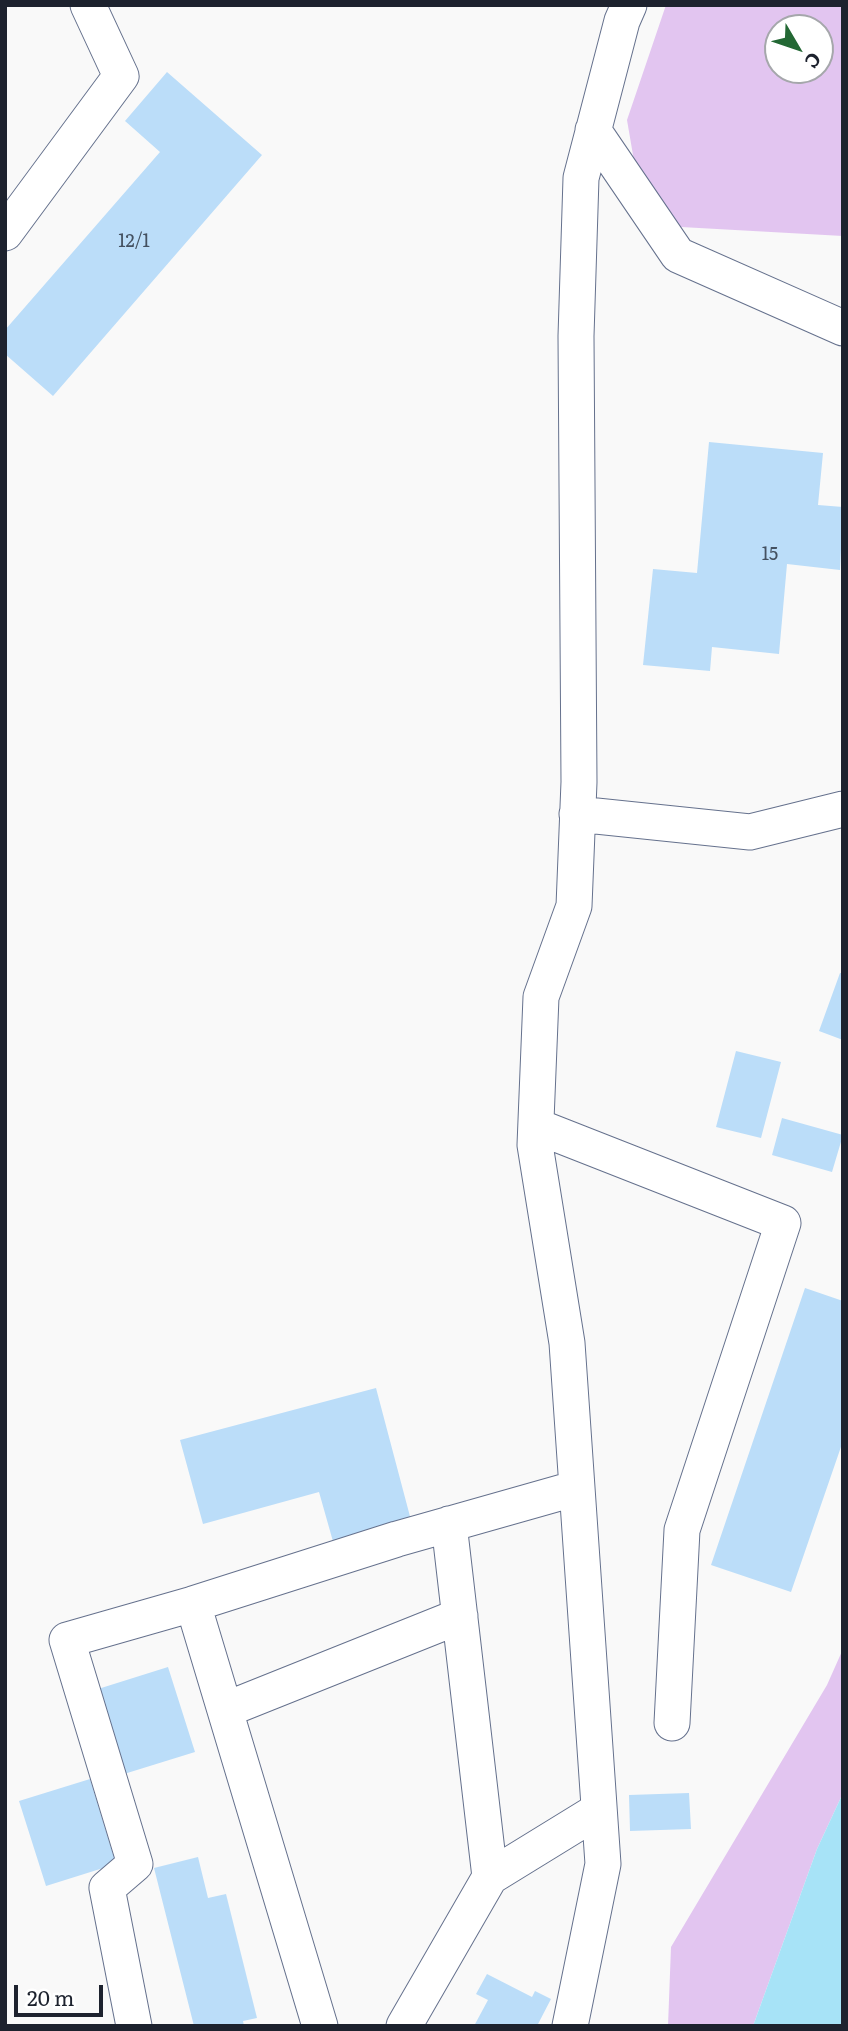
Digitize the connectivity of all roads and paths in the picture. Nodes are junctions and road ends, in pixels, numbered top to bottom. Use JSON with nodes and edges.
{"nodes":[{"id":1,"x":88,"y":5,"type":"edge"},
{"id":2,"x":629,"y":5,"type":"edge"},
{"id":3,"x":593,"y":130,"type":"junction"},
{"id":4,"x":5,"y":233,"type":"edge"},
{"id":5,"x":843,"y":328,"type":"edge"},
{"id":6,"x":843,"y":809,"type":"edge"},
{"id":7,"x":577,"y":814,"type":"junction"},
{"id":8,"x":536,"y":1126,"type":"junction"},
{"id":9,"x":577,"y":1488,"type":"junction"},
{"id":10,"x":449,"y":1524,"type":"junction"},
{"id":11,"x":193,"y":1604,"type":"junction"},
{"id":12,"x":460,"y":1616,"type":"junction"},
{"id":13,"x":225,"y":1710,"type":"junction"},
{"id":14,"x":672,"y":1723,"type":"dead end"},
{"id":15,"x":599,"y":1810,"type":"junction"},
{"id":16,"x":490,"y":1877,"type":"junction"},
{"id":17,"x":134,"y":2026,"type":"edge"},
{"id":18,"x":320,"y":2026,"type":"edge"},
{"id":19,"x":404,"y":2026,"type":"edge"},
{"id":20,"x":570,"y":2026,"type":"edge"}],
"edges":[{"from":1,"to":4,"type":"street"},
{"from":2,"to":3,"type":"street"},
{"from":3,"to":5,"type":"street"},
{"from":3,"to":7,"type":"street"},
{"from":6,"to":7,"type":"street"},
{"from":7,"to":8,"type":"street"},
{"from":8,"to":9,"type":"street"},
{"from":8,"to":14,"type":"street"},
{"from":9,"to":10,"type":"street"},
{"from":9,"to":15,"type":"street"},
{"from":10,"to":11,"type":"street"},
{"from":10,"to":12,"type":"street"},
{"from":11,"to":13,"type":"street"},
{"from":11,"to":17,"type":"street"},
{"from":12,"to":13,"type":"street"},
{"from":12,"to":16,"type":"street"},
{"from":13,"to":18,"type":"street"},
{"from":15,"to":16,"type":"street"},
{"from":15,"to":20,"type":"street"},
{"from":16,"to":19,"type":"street"}]}
